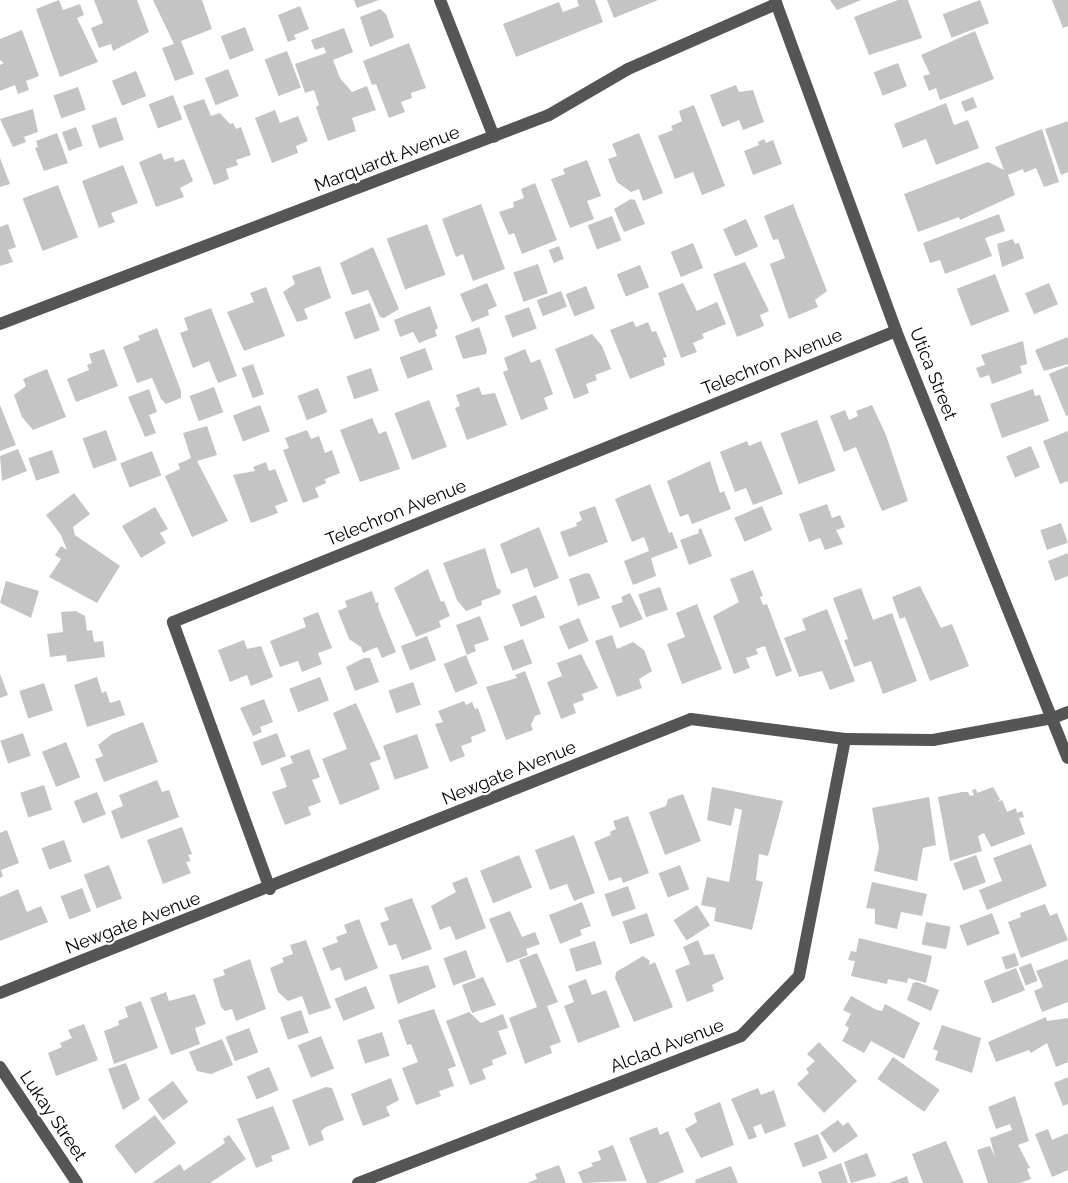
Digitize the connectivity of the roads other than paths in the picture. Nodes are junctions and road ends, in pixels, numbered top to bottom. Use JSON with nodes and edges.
{"nodes":[{"id":1,"x":440,"y":0,"type":"edge"},
{"id":2,"x":776,"y":2,"type":"edge"},
{"id":3,"x":494,"y":138,"type":"junction"},
{"id":4,"x":0,"y":324,"type":"edge"},
{"id":5,"x":896,"y":331,"type":"junction"},
{"id":6,"x":1068,"y":712,"type":"edge"},
{"id":7,"x":1053,"y":718,"type":"junction"},
{"id":8,"x":845,"y":739,"type":"junction"},
{"id":9,"x":1068,"y":758,"type":"edge"},
{"id":10,"x":270,"y":889,"type":"junction"},
{"id":11,"x":0,"y":993,"type":"edge"},
{"id":12,"x":0,"y":1067,"type":"edge"},
{"id":13,"x":77,"y":1183,"type":"edge"},
{"id":14,"x":358,"y":1183,"type":"edge"}],
"edges":[{"from":1,"to":3,"type":"street"},
{"from":2,"to":3,"type":"street","name":"Marquardt Avenue"},
{"from":2,"to":5,"type":"street","name":"Utica Street"},
{"from":3,"to":4,"type":"street","name":"Marquardt Avenue"},
{"from":5,"to":7,"type":"street","name":"Utica Street"},
{"from":5,"to":10,"type":"street","name":"Telechron Avenue"},
{"from":6,"to":7,"type":"street","name":"Newgate Avenue"},
{"from":7,"to":8,"type":"street","name":"Newgate Avenue"},
{"from":7,"to":9,"type":"street","name":"Utica Street"},
{"from":8,"to":10,"type":"street","name":"Newgate Avenue"},
{"from":8,"to":14,"type":"street","name":"Alclad Avenue"},
{"from":10,"to":11,"type":"street","name":"Newgate Avenue"},
{"from":12,"to":13,"type":"street","name":"Lukay Street"}]}
